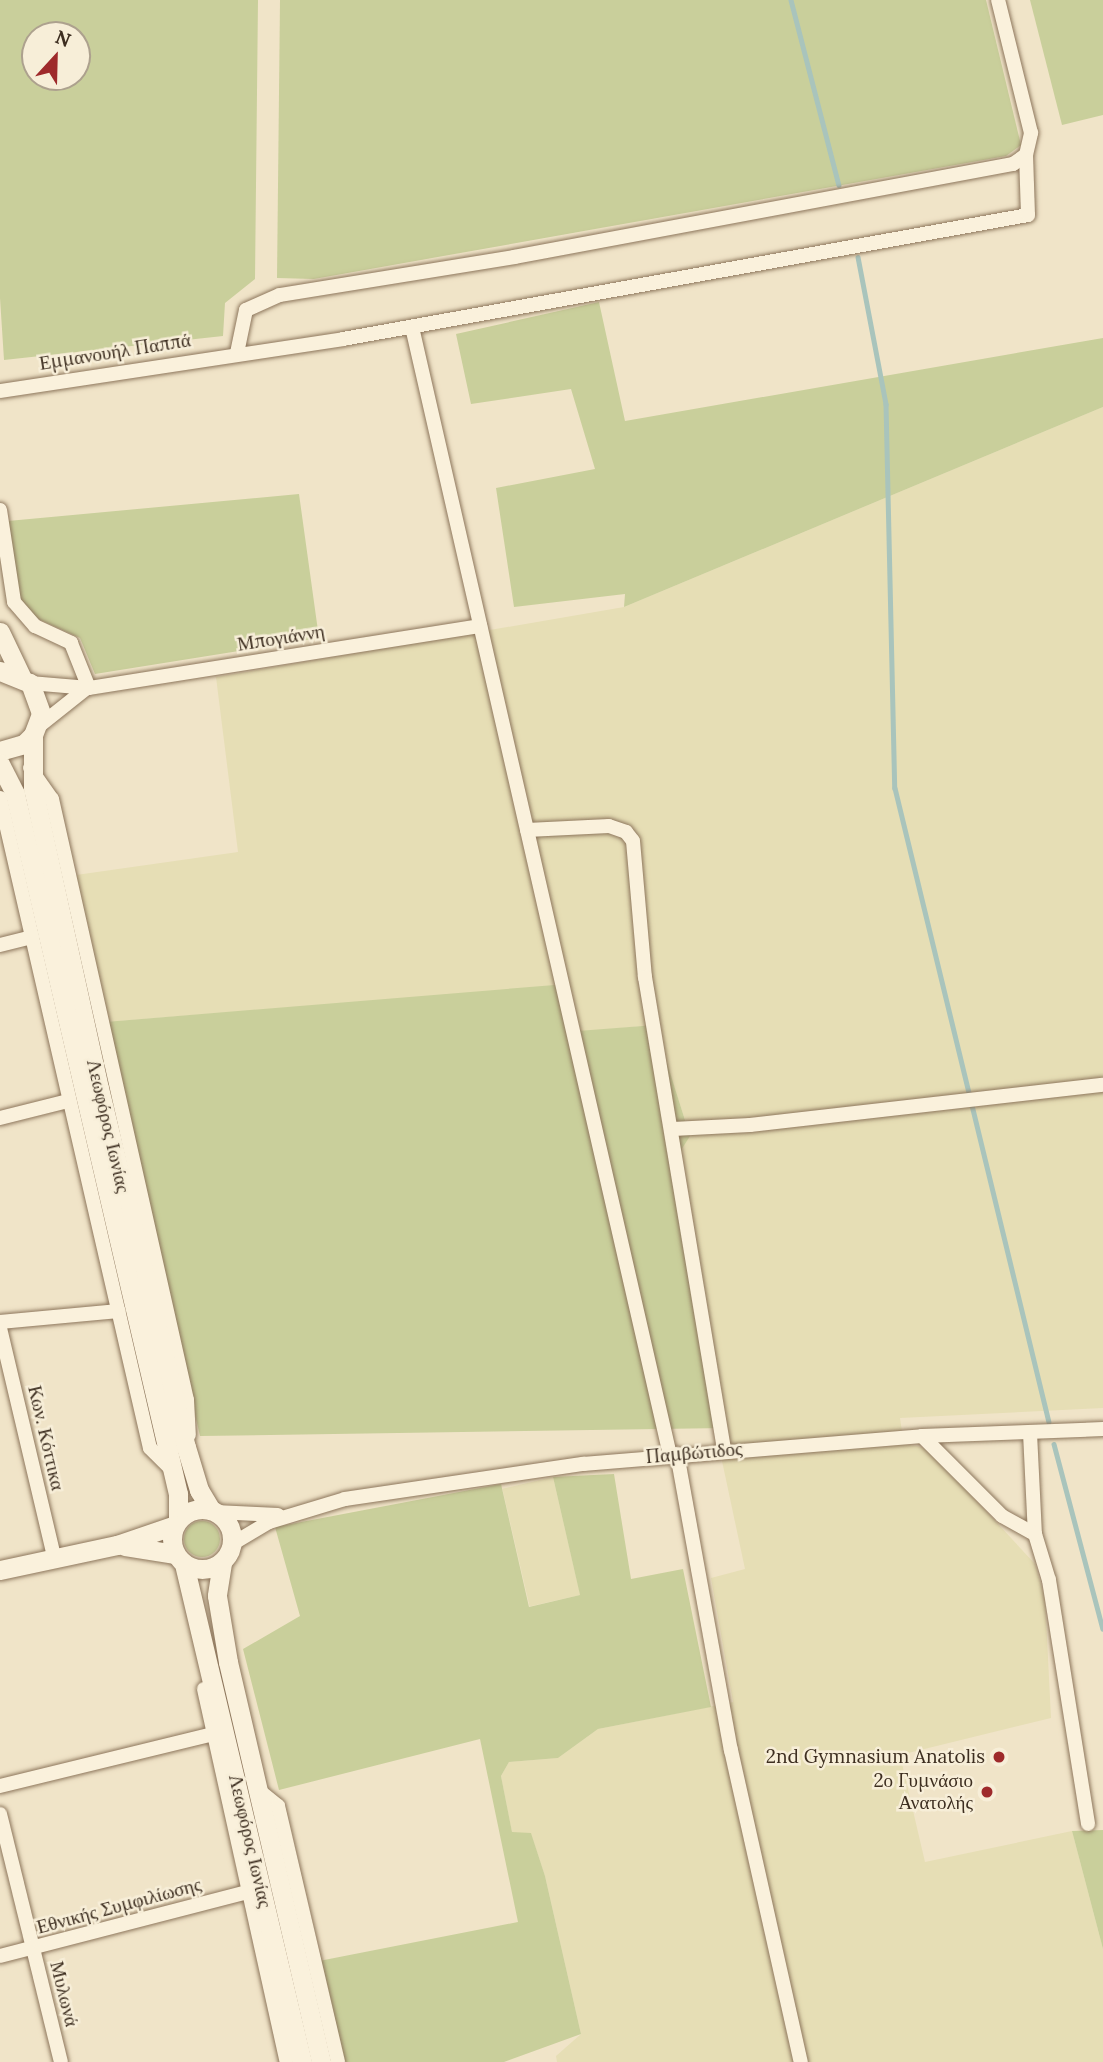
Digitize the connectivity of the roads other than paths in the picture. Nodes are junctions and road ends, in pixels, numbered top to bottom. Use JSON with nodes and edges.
{"nodes":[{"id":1,"x":998,"y":0,"type":"edge"},
{"id":2,"x":1026,"y":155,"type":"junction"},
{"id":3,"x":412,"y":327,"type":"junction"},
{"id":4,"x":237,"y":353,"type":"junction"},
{"id":5,"x":0,"y":391,"type":"edge"},
{"id":6,"x":0,"y":509,"type":"edge"},
{"id":7,"x":480,"y":626,"type":"junction"},
{"id":8,"x":0,"y":632,"type":"edge"},
{"id":9,"x":0,"y":671,"type":"edge"},
{"id":10,"x":25,"y":679,"type":"junction"},
{"id":11,"x":89,"y":688,"type":"junction"},
{"id":12,"x":36,"y":730,"type":"junction"},
{"id":13,"x":0,"y":751,"type":"edge"},
{"id":14,"x":0,"y":764,"type":"edge"},
{"id":15,"x":0,"y":798,"type":"edge"},
{"id":16,"x":527,"y":830,"type":"junction"},
{"id":17,"x":32,"y":937,"type":"junction"},
{"id":18,"x":0,"y":945,"type":"edge"},
{"id":19,"x":1103,"y":1085,"type":"edge"},
{"id":20,"x":68,"y":1101,"type":"junction"},
{"id":21,"x":0,"y":1118,"type":"edge"},
{"id":22,"x":673,"y":1129,"type":"junction"},
{"id":23,"x":118,"y":1311,"type":"junction"},
{"id":24,"x":0,"y":1322,"type":"edge"},
{"id":25,"x":0,"y":1328,"type":"edge"},
{"id":26,"x":1103,"y":1429,"type":"edge"},
{"id":27,"x":1030,"y":1433,"type":"junction"},
{"id":28,"x":922,"y":1436,"type":"junction"},
{"id":29,"x":724,"y":1451,"type":"junction"},
{"id":30,"x":674,"y":1454,"type":"junction"},
{"id":31,"x":172,"y":1470,"type":"junction"},
{"id":32,"x":213,"y":1511,"type":"junction"},
{"id":33,"x":290,"y":1514,"type":"junction"},
{"id":34,"x":176,"y":1522,"type":"junction"},
{"id":35,"x":1035,"y":1534,"type":"junction"},
{"id":36,"x":117,"y":1545,"type":"junction"},
{"id":37,"x":232,"y":1545,"type":"junction"},
{"id":38,"x":54,"y":1557,"type":"junction"},
{"id":39,"x":180,"y":1559,"type":"junction"},
{"id":40,"x":222,"y":1563,"type":"junction"},
{"id":41,"x":0,"y":1570,"type":"edge"},
{"id":42,"x":200,"y":1619,"type":"junction"},
{"id":43,"x":214,"y":1734,"type":"junction"},
{"id":44,"x":0,"y":1786,"type":"edge"},
{"id":45,"x":257,"y":1789,"type":"junction"},
{"id":46,"x":0,"y":1814,"type":"edge"},
{"id":47,"x":1088,"y":1824,"type":"dead end"},
{"id":48,"x":248,"y":1892,"type":"junction"},
{"id":49,"x":33,"y":1948,"type":"junction"},
{"id":50,"x":0,"y":1956,"type":"edge"},
{"id":51,"x":61,"y":2062,"type":"edge"},
{"id":52,"x":287,"y":2062,"type":"edge"},
{"id":53,"x":302,"y":2062,"type":"edge"},
{"id":54,"x":321,"y":2062,"type":"edge"},
{"id":55,"x":338,"y":2062,"type":"edge"},
{"id":56,"x":801,"y":2062,"type":"edge"}],
"edges":[{"from":1,"to":2,"type":"street"},
{"from":2,"to":3,"type":"street","name":"Εμμανουήλ Παππά"},
{"from":2,"to":4,"type":"street"},
{"from":3,"to":4,"type":"street","name":"Εμμανουήλ Παππά"},
{"from":3,"to":7,"type":"street"},
{"from":4,"to":5,"type":"street","name":"Εμμανουήλ Παππά"},
{"from":6,"to":11,"type":"street"},
{"from":7,"to":11,"type":"street","name":"Μπογιάννη"},
{"from":7,"to":16,"type":"street"},
{"from":8,"to":10,"type":"street","name":"Λεωφόρος Ιωνίας"},
{"from":9,"to":10,"type":"street"},
{"from":10,"to":11,"type":"street","name":"Μπογιάννη"},
{"from":10,"to":12,"type":"street","name":"Λεωφόρος Ιωνίας"},
{"from":11,"to":12,"type":"street","name":"Μπογιάννη"},
{"from":12,"to":13,"type":"street"},
{"from":12,"to":32,"type":"street","name":"Λεωφόρος Ιωνίας"},
{"from":14,"to":31,"type":"street","name":"Λεωφόρος Ιωνίας"},
{"from":15,"to":17,"type":"street"},
{"from":16,"to":22,"type":"street"},
{"from":16,"to":30,"type":"street"},
{"from":17,"to":18,"type":"street"},
{"from":17,"to":20,"type":"street"},
{"from":19,"to":22,"type":"street"},
{"from":20,"to":21,"type":"street"},
{"from":20,"to":23,"type":"street"},
{"from":22,"to":29,"type":"street"},
{"from":23,"to":24,"type":"street"},
{"from":23,"to":31,"type":"street"},
{"from":25,"to":38,"type":"street","name":"Κων. Κόττικα"},
{"from":26,"to":27,"type":"street","name":"Παμβώτιδος"},
{"from":27,"to":28,"type":"street","name":"Παμβώτιδος"},
{"from":27,"to":35,"type":"street"},
{"from":28,"to":29,"type":"street","name":"Παμβώτιδος"},
{"from":28,"to":35,"type":"street"},
{"from":29,"to":30,"type":"street","name":"Παμβώτιδος"},
{"from":30,"to":33,"type":"street","name":"Παμβώτιδος"},
{"from":30,"to":56,"type":"street"},
{"from":31,"to":34,"type":"street","name":"Λεωφόρος Ιωνίας"},
{"from":32,"to":33,"type":"street","name":"Παμβώτιδος"},
{"from":32,"to":34,"type":"street"},
{"from":32,"to":37,"type":"street"},
{"from":33,"to":37,"type":"street","name":"Παμβώτιδος"},
{"from":34,"to":36,"type":"street"},
{"from":34,"to":39,"type":"street"},
{"from":35,"to":47,"type":"street"},
{"from":36,"to":38,"type":"street"},
{"from":36,"to":39,"type":"street"},
{"from":37,"to":40,"type":"street"},
{"from":38,"to":41,"type":"street"},
{"from":39,"to":40,"type":"street"},
{"from":39,"to":42,"type":"street","name":"Λεωφόρος Ιωνίας"},
{"from":40,"to":45,"type":"street","name":"Λεωφόρος Ιωνίας"},
{"from":42,"to":43,"type":"street","name":"Λεωφόρος Ιωνίας"},
{"from":42,"to":53,"type":"street","name":"Λεωφόρος Ιωνίας"},
{"from":43,"to":44,"type":"street"},
{"from":43,"to":48,"type":"street","name":"Λεωφόρος Ιωνίας"},
{"from":45,"to":54,"type":"street","name":"Λεωφόρος Ιωνίας"},
{"from":45,"to":55,"type":"street","name":"Λεωφόρος Ιωνίας"},
{"from":46,"to":49,"type":"street","name":"Μυλωνά"},
{"from":48,"to":49,"type":"street","name":"Εθνικής Συμφιλίωσης"},
{"from":48,"to":52,"type":"street","name":"Λεωφόρος Ιωνίας"},
{"from":49,"to":50,"type":"street","name":"Εθνικής Συμφιλίωσης"},
{"from":49,"to":51,"type":"street","name":"Μυλωνά"}]}
